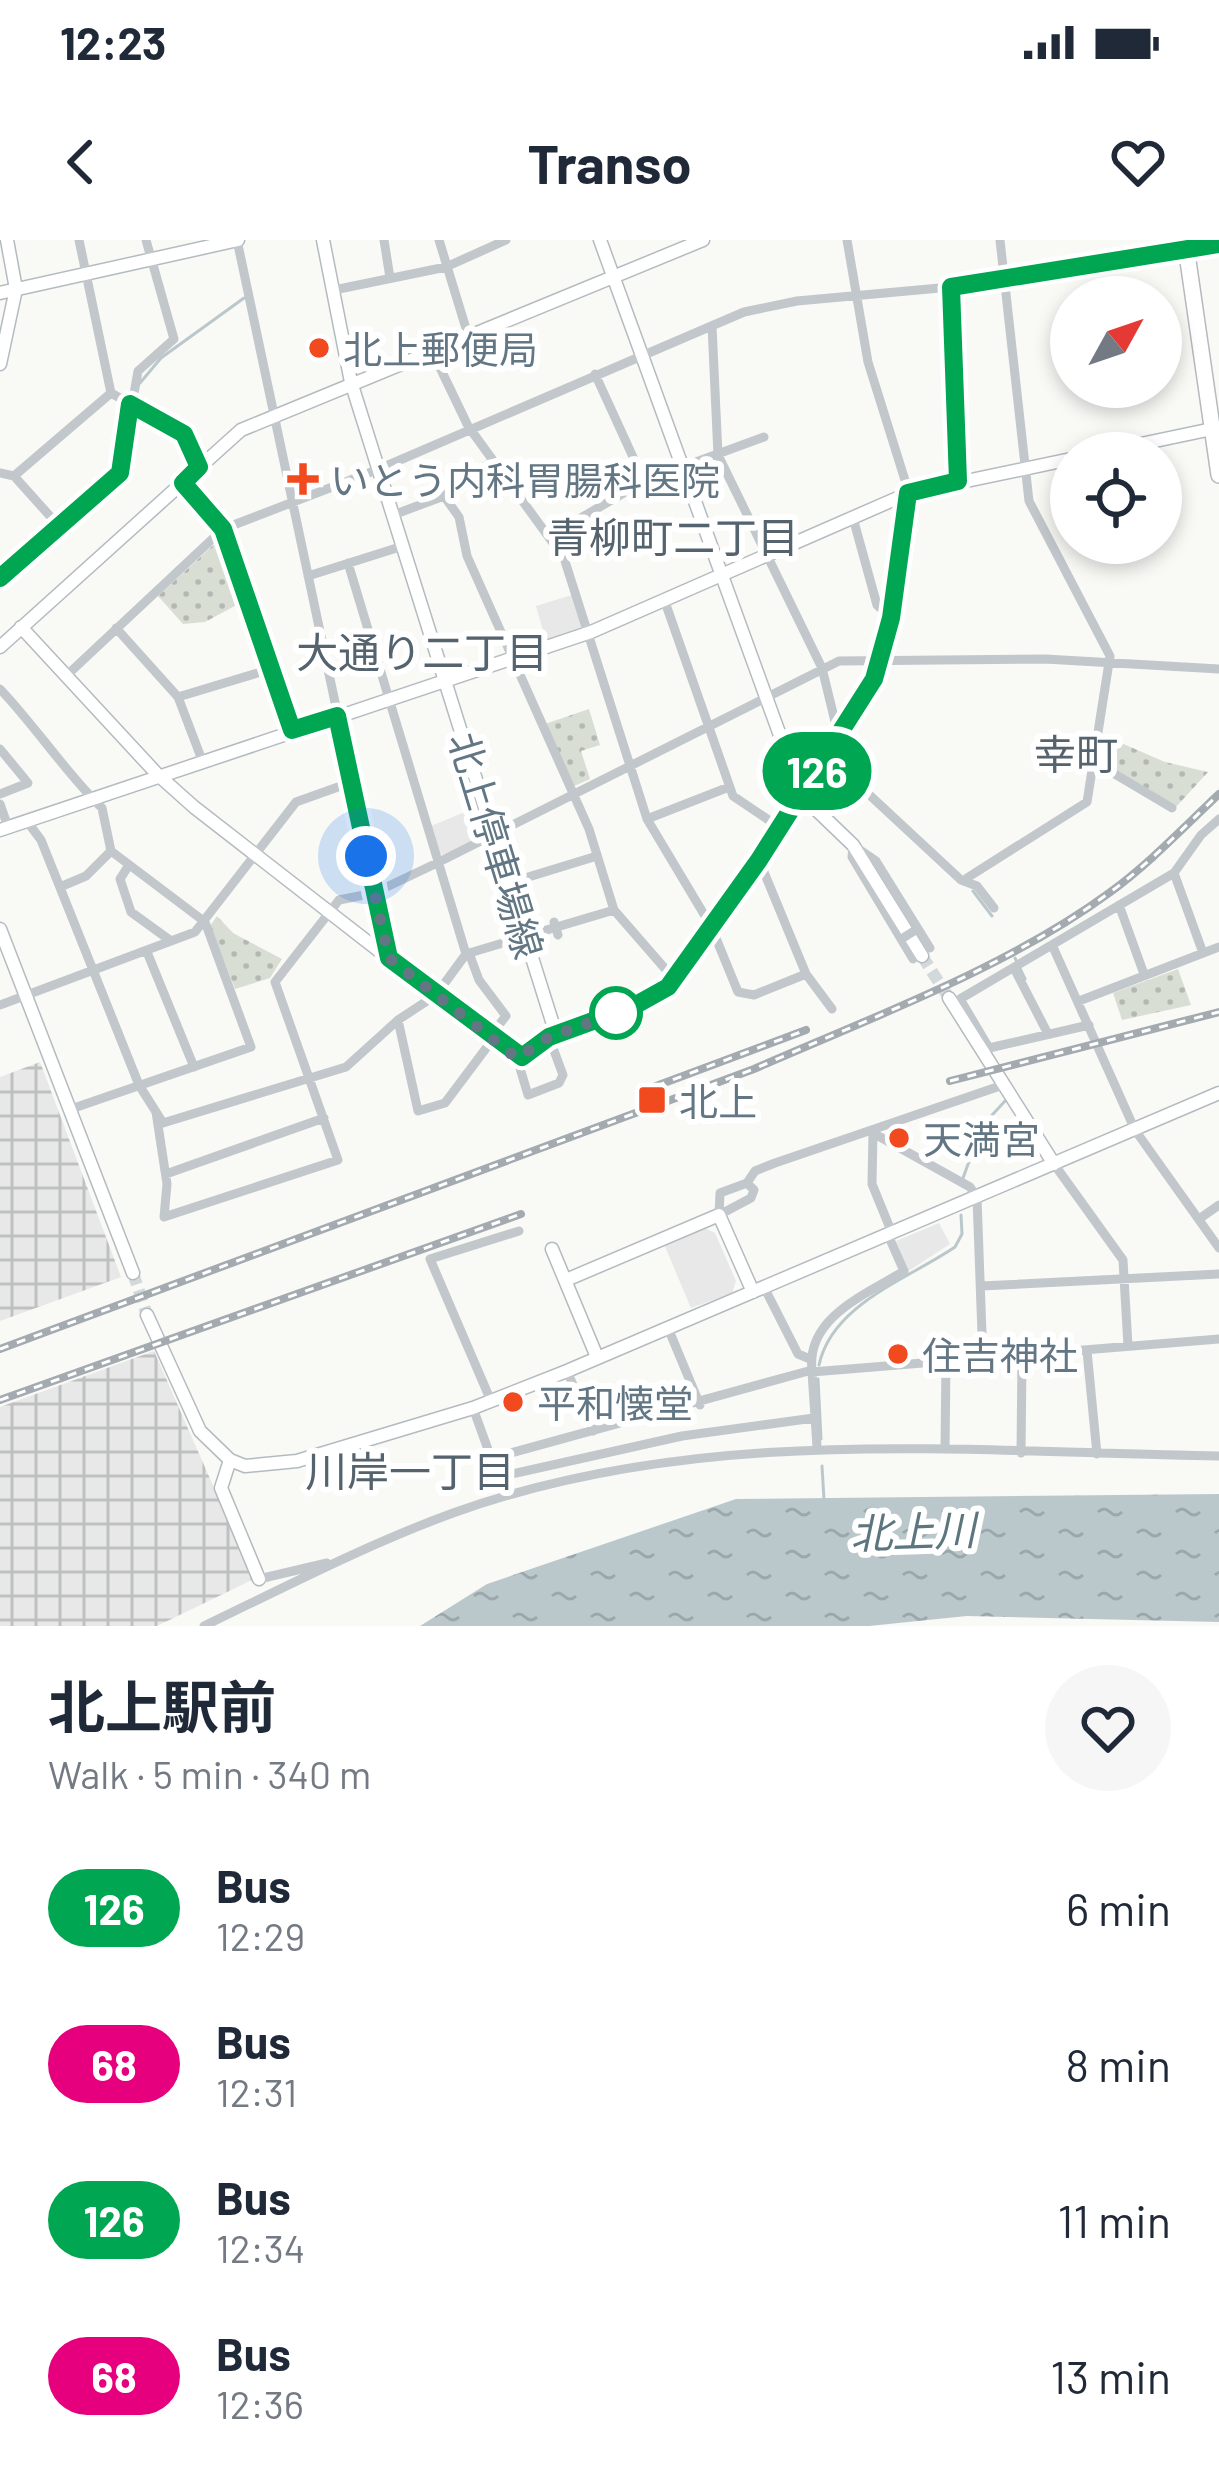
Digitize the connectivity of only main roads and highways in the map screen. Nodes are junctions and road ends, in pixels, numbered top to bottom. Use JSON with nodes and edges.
{"nodes":[{"id":1,"x":1185,"y":243,"type":"edge"},
{"id":2,"x":1216,"y":428,"type":"edge"},
{"id":3,"x":1219,"y":475,"type":"edge"}],
"edges":[{"from":1,"to":2,"type":"highway"},
{"from":2,"to":3,"type":"highway"}]}
